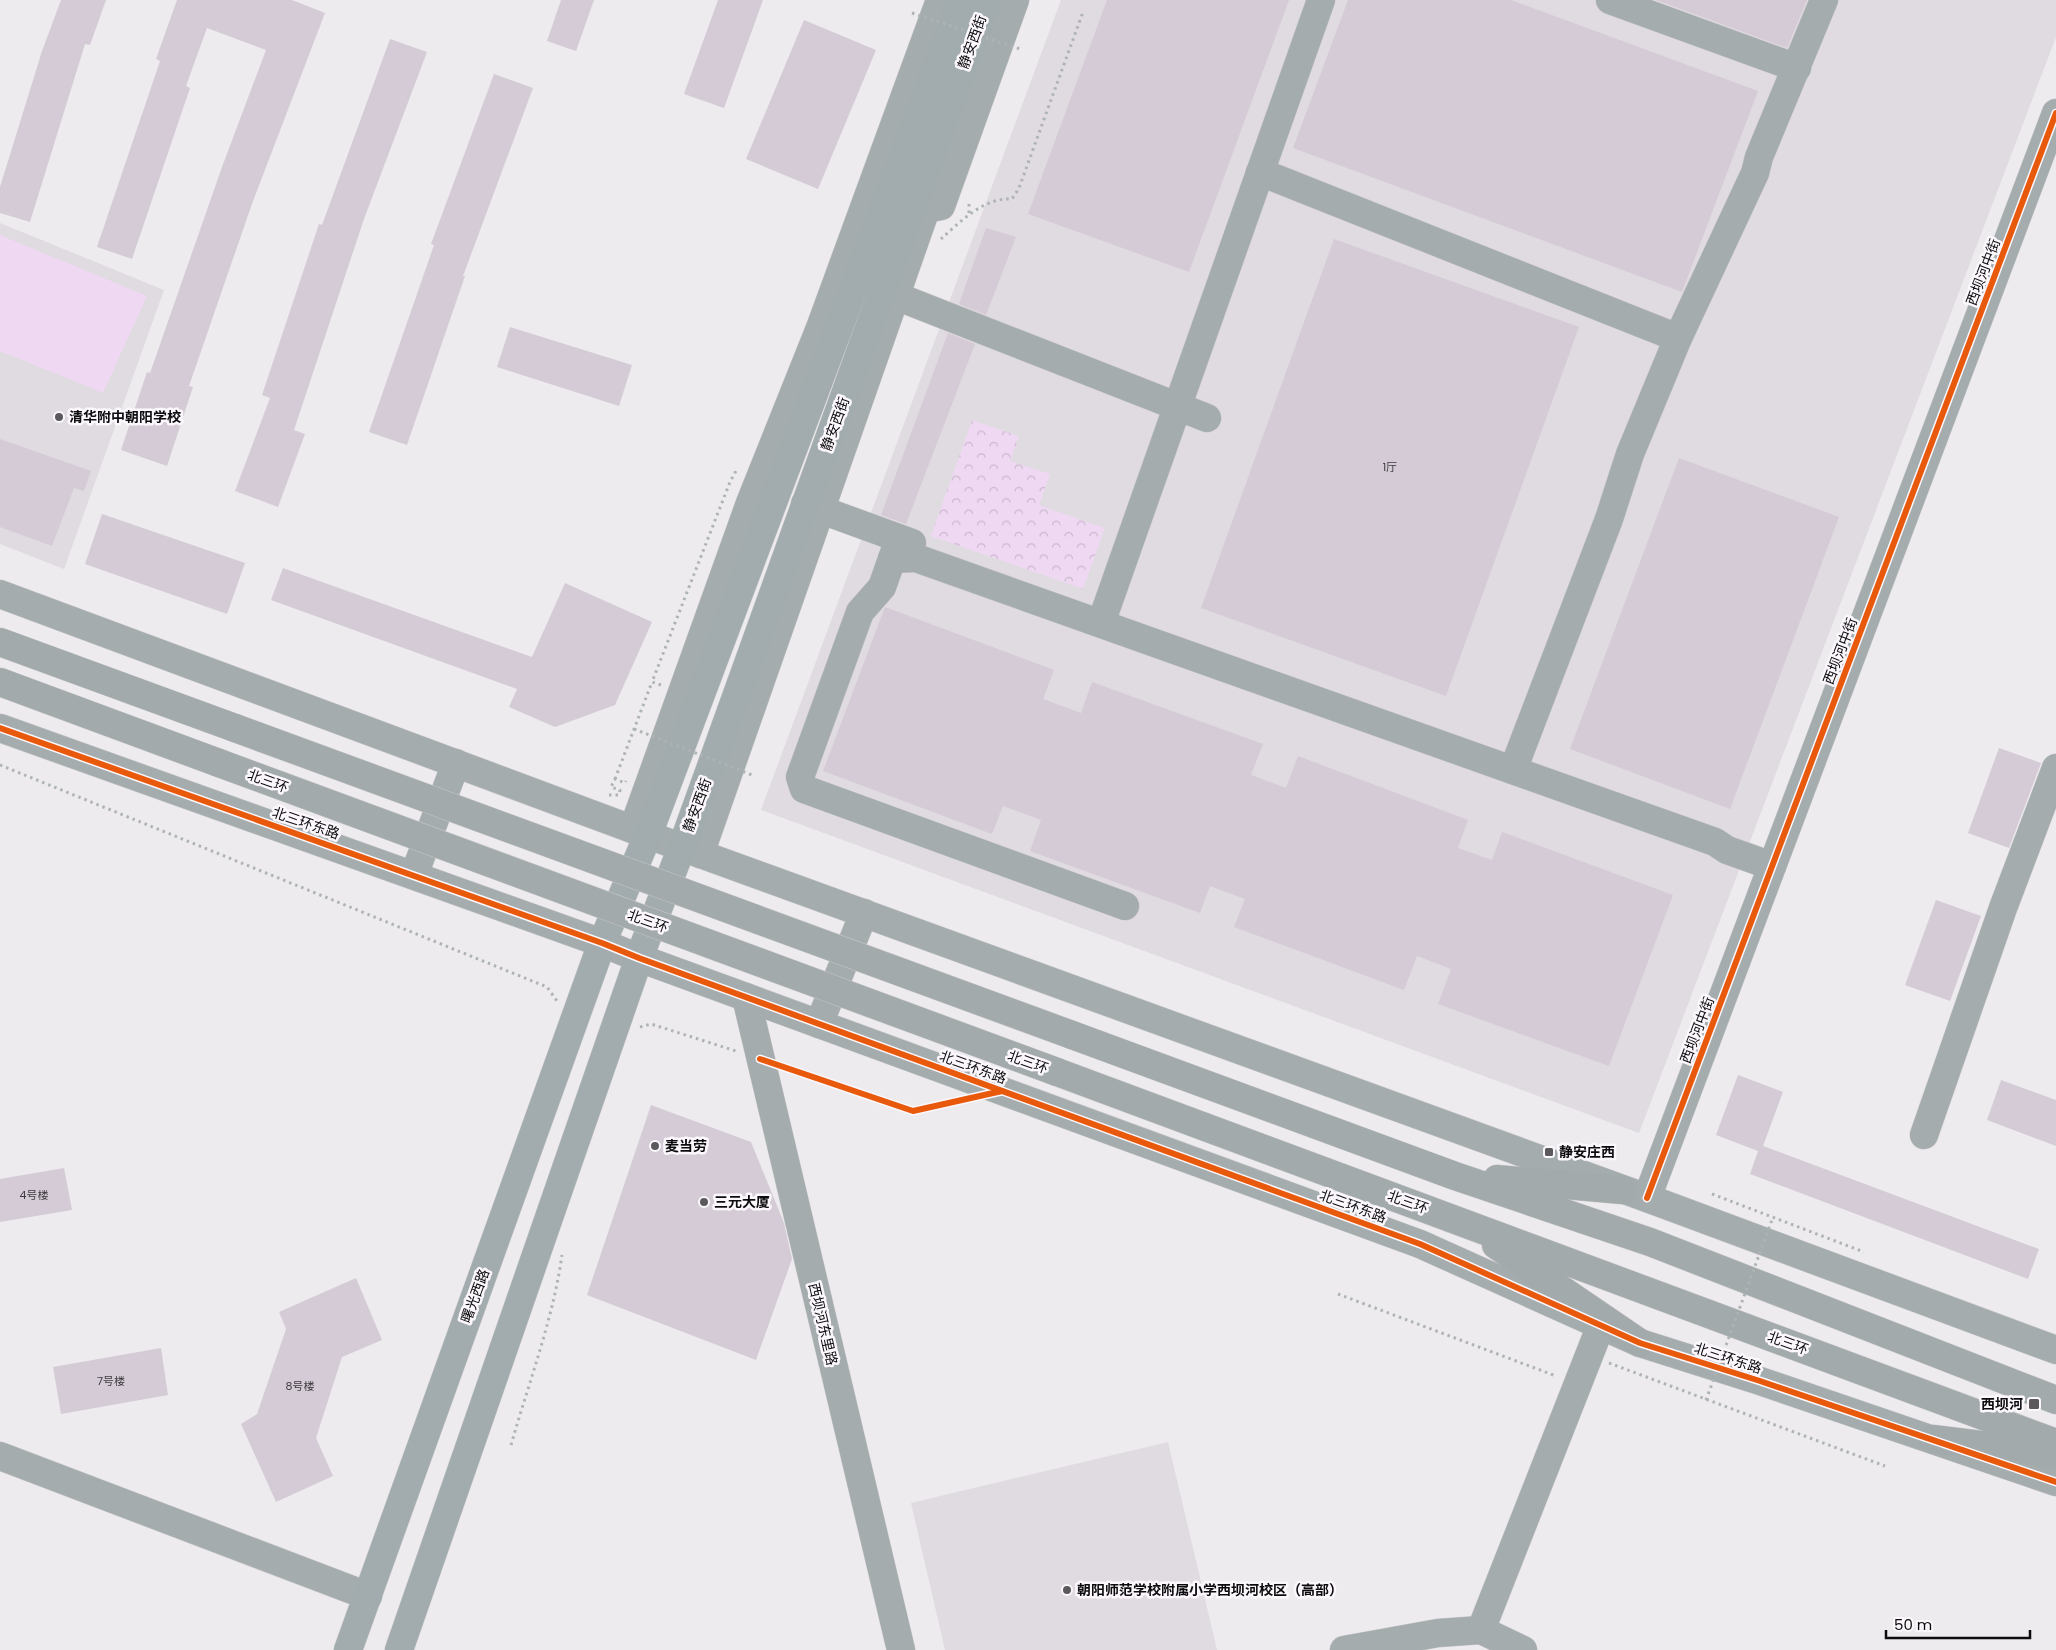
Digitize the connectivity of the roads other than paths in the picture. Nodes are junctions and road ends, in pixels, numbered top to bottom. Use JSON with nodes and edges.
{"nodes":[{"id":1,"x":962,"y":0,"type":"edge"},
{"id":2,"x":987,"y":0,"type":"edge"},
{"id":3,"x":1015,"y":0,"type":"edge"},
{"id":4,"x":1321,"y":0,"type":"edge"},
{"id":5,"x":1610,"y":0,"type":"edge"},
{"id":6,"x":1824,"y":0,"type":"edge"},
{"id":7,"x":930,"y":5,"type":"edge"},
{"id":8,"x":1797,"y":68,"type":"junction"},
{"id":9,"x":2056,"y":113,"type":"edge"},
{"id":10,"x":1260,"y":172,"type":"junction"},
{"id":11,"x":889,"y":293,"type":"junction"},
{"id":12,"x":1678,"y":338,"type":"junction"},
{"id":13,"x":1178,"y":406,"type":"junction"},
{"id":14,"x":1208,"y":418,"type":"dead end"},
{"id":15,"x":792,"y":453,"type":"junction"},
{"id":16,"x":750,"y":503,"type":"junction"},
{"id":17,"x":813,"y":507,"type":"junction"},
{"id":18,"x":901,"y":547,"type":"junction"},
{"id":19,"x":0,"y":594,"type":"edge"},
{"id":20,"x":1101,"y":624,"type":"junction"},
{"id":21,"x":0,"y":642,"type":"edge"},
{"id":22,"x":0,"y":682,"type":"edge"},
{"id":23,"x":0,"y":728,"type":"edge"},
{"id":24,"x":456,"y":763,"type":"junction"},
{"id":25,"x":2056,"y":768,"type":"edge"},
{"id":26,"x":1513,"y":770,"type":"junction"},
{"id":27,"x":640,"y":832,"type":"junction"},
{"id":28,"x":691,"y":850,"type":"junction"},
{"id":29,"x":1772,"y":866,"type":"junction"},
{"id":30,"x":414,"y":874,"type":"junction"},
{"id":31,"x":1125,"y":906,"type":"dead end"},
{"id":32,"x":864,"y":914,"type":"junction"},
{"id":33,"x":602,"y":943,"type":"junction"},
{"id":34,"x":639,"y":958,"type":"junction"},
{"id":35,"x":746,"y":997,"type":"junction"},
{"id":36,"x":819,"y":1024,"type":"junction"},
{"id":37,"x":1924,"y":1135,"type":"dead end"},
{"id":38,"x":1455,"y":1176,"type":"junction"},
{"id":39,"x":1635,"y":1194,"type":"junction"},
{"id":40,"x":1459,"y":1221,"type":"junction"},
{"id":41,"x":1601,"y":1326,"type":"junction"},
{"id":42,"x":1640,"y":1343,"type":"junction"},
{"id":43,"x":2056,"y":1350,"type":"edge"},
{"id":44,"x":2056,"y":1400,"type":"edge"},
{"id":45,"x":1933,"y":1439,"type":"junction"},
{"id":46,"x":2056,"y":1443,"type":"edge"},
{"id":47,"x":2056,"y":1454,"type":"edge"},
{"id":48,"x":0,"y":1456,"type":"edge"},
{"id":49,"x":2056,"y":1482,"type":"edge"},
{"id":50,"x":368,"y":1596,"type":"junction"},
{"id":51,"x":1481,"y":1630,"type":"junction"},
{"id":52,"x":348,"y":1650,"type":"edge"},
{"id":53,"x":399,"y":1650,"type":"edge"},
{"id":54,"x":901,"y":1650,"type":"edge"},
{"id":55,"x":1344,"y":1650,"type":"edge"},
{"id":56,"x":1523,"y":1650,"type":"edge"}],
"edges":[{"from":1,"to":15,"type":"main road","name":"静安西街"},
{"from":2,"to":11,"type":"main road","name":"静安西街"},
{"from":3,"to":11,"type":"street"},
{"from":4,"to":10,"type":"street"},
{"from":5,"to":8,"type":"street"},
{"from":6,"to":8,"type":"street"},
{"from":7,"to":16,"type":"street"},
{"from":8,"to":12,"type":"street"},
{"from":9,"to":29,"type":"street","name":"西坝河中街"},
{"from":10,"to":12,"type":"street"},
{"from":10,"to":13,"type":"street"},
{"from":11,"to":13,"type":"street"},
{"from":11,"to":17,"type":"main road","name":"静安西街"},
{"from":12,"to":26,"type":"street"},
{"from":13,"to":14,"type":"street"},
{"from":13,"to":20,"type":"street"},
{"from":15,"to":16,"type":"street"},
{"from":15,"to":27,"type":"main road","name":"静安西街"},
{"from":16,"to":27,"type":"street"},
{"from":17,"to":18,"type":"street"},
{"from":17,"to":28,"type":"main road","name":"静安西街"},
{"from":18,"to":20,"type":"street"},
{"from":18,"to":31,"type":"street"},
{"from":19,"to":24,"type":"street"},
{"from":20,"to":26,"type":"street"},
{"from":21,"to":38,"type":"highway","bridge":true},
{"from":22,"to":40,"type":"highway","name":"北三环","bridge":true},
{"from":23,"to":30,"type":"street","name":"北三环东路"},
{"from":24,"to":27,"type":"street"},
{"from":24,"to":30,"type":"street"},
{"from":25,"to":37,"type":"street"},
{"from":26,"to":29,"type":"street"},
{"from":27,"to":28,"type":"street"},
{"from":27,"to":33,"type":"main road","name":"曙光西路"},
{"from":28,"to":32,"type":"street"},
{"from":28,"to":34,"type":"main road","name":"静安西街"},
{"from":29,"to":39,"type":"street","name":"西坝河中街"},
{"from":30,"to":33,"type":"street","name":"北三环东路"},
{"from":32,"to":36,"type":"street"},
{"from":32,"to":39,"type":"street"},
{"from":33,"to":34,"type":"street","name":"北三环东路"},
{"from":33,"to":50,"type":"main road","name":"曙光西路"},
{"from":34,"to":35,"type":"street","name":"北三环东路"},
{"from":34,"to":53,"type":"main road"},
{"from":35,"to":36,"type":"street","name":"北三环东路"},
{"from":35,"to":54,"type":"street","name":"西坝河东里路"},
{"from":36,"to":41,"type":"street","name":"北三环东路"},
{"from":38,"to":39,"type":"highway"},
{"from":38,"to":44,"type":"highway"},
{"from":39,"to":43,"type":"street"},
{"from":40,"to":42,"type":"highway"},
{"from":40,"to":46,"type":"highway","name":"北三环"},
{"from":41,"to":42,"type":"street","name":"北三环东路"},
{"from":41,"to":51,"type":"street"},
{"from":42,"to":45,"type":"street","name":"北三环东路"},
{"from":45,"to":47,"type":"highway"},
{"from":45,"to":49,"type":"street","name":"北三环东路"},
{"from":48,"to":50,"type":"street"},
{"from":50,"to":52,"type":"main road","name":"曙光西路"},
{"from":51,"to":55,"type":"street"},
{"from":51,"to":56,"type":"street"}]}
